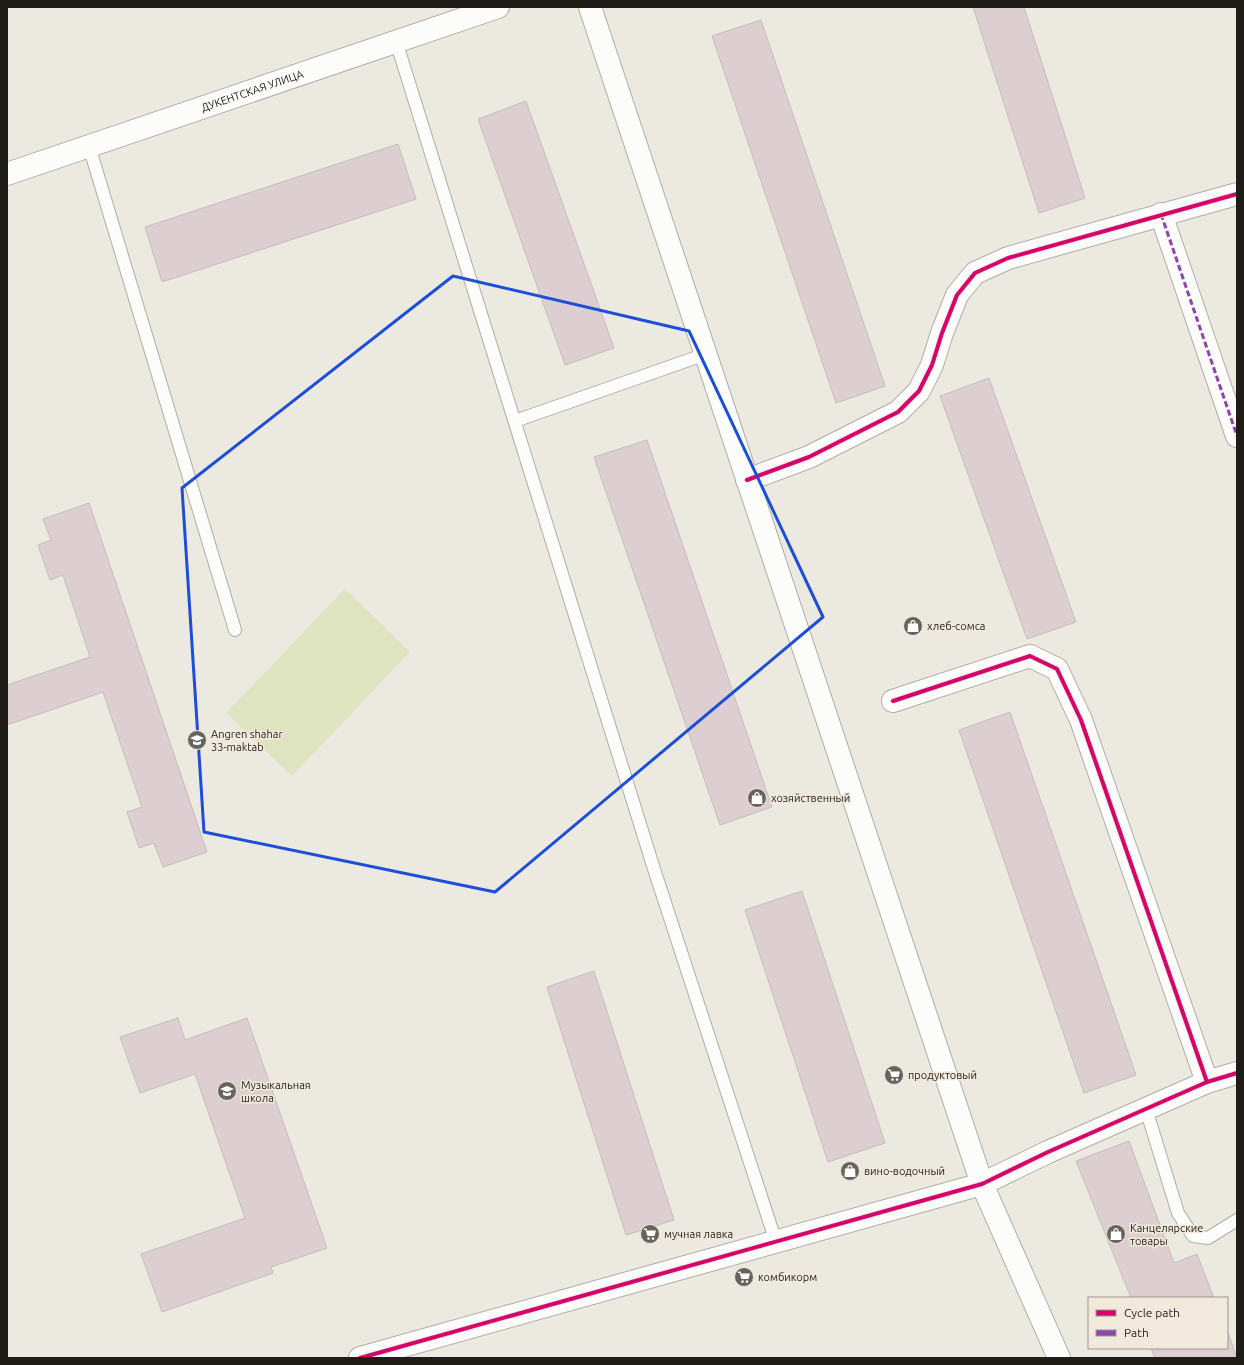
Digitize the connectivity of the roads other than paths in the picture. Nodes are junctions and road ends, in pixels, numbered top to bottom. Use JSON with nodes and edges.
{"nodes":[{"id":1,"x":498,"y":7,"type":"edge"},
{"id":2,"x":590,"y":7,"type":"edge"},
{"id":3,"x":396,"y":42,"type":"junction"},
{"id":4,"x":89,"y":146,"type":"junction"},
{"id":5,"x":7,"y":174,"type":"edge"},
{"id":6,"x":1237,"y":194,"type":"edge"},
{"id":7,"x":1161,"y":214,"type":"junction"},
{"id":8,"x":706,"y":354,"type":"junction"},
{"id":9,"x":515,"y":421,"type":"junction"},
{"id":10,"x":1237,"y":436,"type":"edge"},
{"id":11,"x":747,"y":480,"type":"junction"},
{"id":12,"x":235,"y":630,"type":"dead end"},
{"id":13,"x":893,"y":701,"type":"dead end"},
{"id":14,"x":1237,"y":1073,"type":"edge"},
{"id":15,"x":1207,"y":1082,"type":"junction"},
{"id":16,"x":1146,"y":1109,"type":"junction"},
{"id":17,"x":982,"y":1184,"type":"junction"},
{"id":18,"x":1237,"y":1220,"type":"edge"},
{"id":19,"x":776,"y":1242,"type":"junction"},
{"id":20,"x":360,"y":1358,"type":"edge"},
{"id":21,"x":1059,"y":1358,"type":"edge"}],
"edges":[{"from":1,"to":3,"type":"street","name":"ДУКЕНТСКАЯ УЛИЦА"},
{"from":2,"to":8,"type":"street"},
{"from":3,"to":4,"type":"street","name":"ДУКЕНТСКАЯ УЛИЦА"},
{"from":3,"to":9,"type":"lane"},
{"from":4,"to":5,"type":"street","name":"ДУКЕНТСКАЯ УЛИЦА"},
{"from":4,"to":12,"type":"lane"},
{"from":6,"to":7,"type":"street"},
{"from":7,"to":10,"type":"street"},
{"from":7,"to":11,"type":"street"},
{"from":8,"to":9,"type":"lane"},
{"from":8,"to":11,"type":"street"},
{"from":9,"to":19,"type":"lane"},
{"from":11,"to":17,"type":"street"},
{"from":13,"to":15,"type":"street"},
{"from":14,"to":15,"type":"street"},
{"from":15,"to":16,"type":"street"},
{"from":16,"to":17,"type":"street"},
{"from":16,"to":18,"type":"lane"},
{"from":17,"to":19,"type":"street"},
{"from":17,"to":21,"type":"street"},
{"from":19,"to":20,"type":"street"}]}
